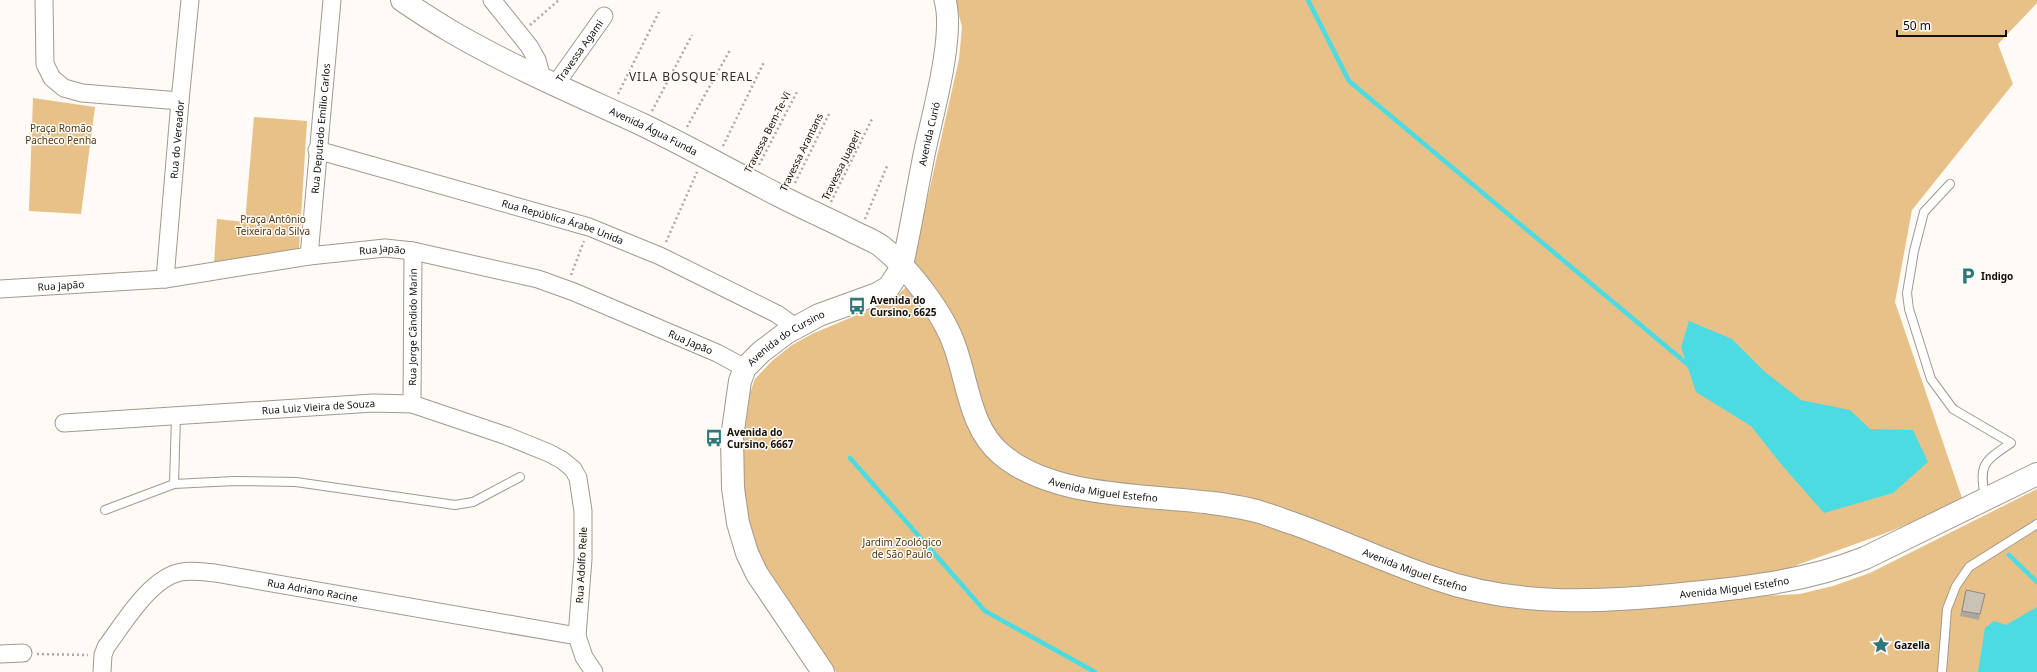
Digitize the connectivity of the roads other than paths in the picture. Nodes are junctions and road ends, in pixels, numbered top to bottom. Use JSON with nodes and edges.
{"nodes":[{"id":1,"x":44,"y":0,"type":"edge"},
{"id":2,"x":190,"y":0,"type":"edge"},
{"id":3,"x":332,"y":0,"type":"edge"},
{"id":4,"x":402,"y":0,"type":"edge"},
{"id":5,"x":492,"y":0,"type":"edge"},
{"id":6,"x":945,"y":0,"type":"edge"},
{"id":7,"x":604,"y":16,"type":"dead end"},
{"id":8,"x":548,"y":82,"type":"junction"},
{"id":9,"x":180,"y":101,"type":"junction"},
{"id":10,"x":317,"y":150,"type":"junction"},
{"id":11,"x":1950,"y":184,"type":"dead end"},
{"id":12,"x":413,"y":251,"type":"junction"},
{"id":13,"x":309,"y":256,"type":"junction"},
{"id":14,"x":902,"y":267,"type":"junction"},
{"id":15,"x":164,"y":279,"type":"junction"},
{"id":16,"x":0,"y":289,"type":"edge"},
{"id":17,"x":795,"y":327,"type":"junction"},
{"id":18,"x":745,"y":368,"type":"junction"},
{"id":19,"x":412,"y":404,"type":"junction"},
{"id":20,"x":176,"y":416,"type":"junction"},
{"id":21,"x":64,"y":423,"type":"dead end"},
{"id":22,"x":562,"y":460,"type":"joint"},
{"id":23,"x":2037,"y":474,"type":"edge"},
{"id":24,"x":520,"y":477,"type":"dead end"},
{"id":25,"x":174,"y":484,"type":"junction"},
{"id":26,"x":1985,"y":499,"type":"junction"},
{"id":27,"x":105,"y":510,"type":"dead end"},
{"id":28,"x":2037,"y":524,"type":"edge"},
{"id":29,"x":577,"y":636,"type":"junction"},
{"id":30,"x":23,"y":653,"type":"road end"},
{"id":31,"x":0,"y":654,"type":"edge"},
{"id":32,"x":102,"y":672,"type":"edge"},
{"id":33,"x":594,"y":672,"type":"edge"},
{"id":34,"x":823,"y":672,"type":"edge"},
{"id":35,"x":1942,"y":672,"type":"edge"}],
"edges":[{"from":1,"to":9,"type":"street"},
{"from":2,"to":9,"type":"street","name":"Rua do Vereador"},
{"from":3,"to":10,"type":"street","name":"Rua Deputado Emílio Carlos"},
{"from":4,"to":8,"type":"main road","name":"Avenida Água Funda"},
{"from":5,"to":8,"type":"street"},
{"from":6,"to":14,"type":"street","name":"Avenida Curió"},
{"from":7,"to":8,"type":"street","name":"Travessa Agami"},
{"from":8,"to":14,"type":"main road","name":"Avenida Água Funda"},
{"from":9,"to":15,"type":"street","name":"Rua do Vereador"},
{"from":10,"to":13,"type":"street","name":"Rua Deputado Emílio Carlos"},
{"from":10,"to":17,"type":"street","name":"Rua República Árabe Unida"},
{"from":11,"to":26,"type":"lane"},
{"from":12,"to":13,"type":"street","name":"Rua Japão"},
{"from":12,"to":18,"type":"street","name":"Rua Japão"},
{"from":12,"to":19,"type":"street","name":"Rua Jorge Cândido Marin"},
{"from":13,"to":15,"type":"street","name":"Rua Japão"},
{"from":14,"to":17,"type":"main road","name":"Avenida do Cursino"},
{"from":14,"to":26,"type":"main road","name":"Avenida Miguel Estefno"},
{"from":15,"to":16,"type":"street","name":"Rua Japão"},
{"from":17,"to":18,"type":"main road","name":"Avenida do Cursino"},
{"from":18,"to":34,"type":"main road","name":"Avenida do Cursino"},
{"from":19,"to":20,"type":"street","name":"Rua Luiz Vieira de Souza"},
{"from":19,"to":22,"type":"street","name":"Rua Luiz Vieira de Souza"},
{"from":20,"to":21,"type":"street","name":"Rua Luiz Vieira de Souza"},
{"from":20,"to":25,"type":"lane"},
{"from":22,"to":29,"type":"street","name":"Rua Adolfo Reile"},
{"from":23,"to":26,"type":"main road","name":"Avenida Miguel Estefno"},
{"from":24,"to":25,"type":"lane"},
{"from":25,"to":27,"type":"lane"},
{"from":28,"to":35,"type":"lane"},
{"from":29,"to":32,"type":"street","name":"Rua Adriano Racine"},
{"from":29,"to":33,"type":"street","name":"Rua Adolfo Reile"},
{"from":30,"to":31,"type":"street"}]}
